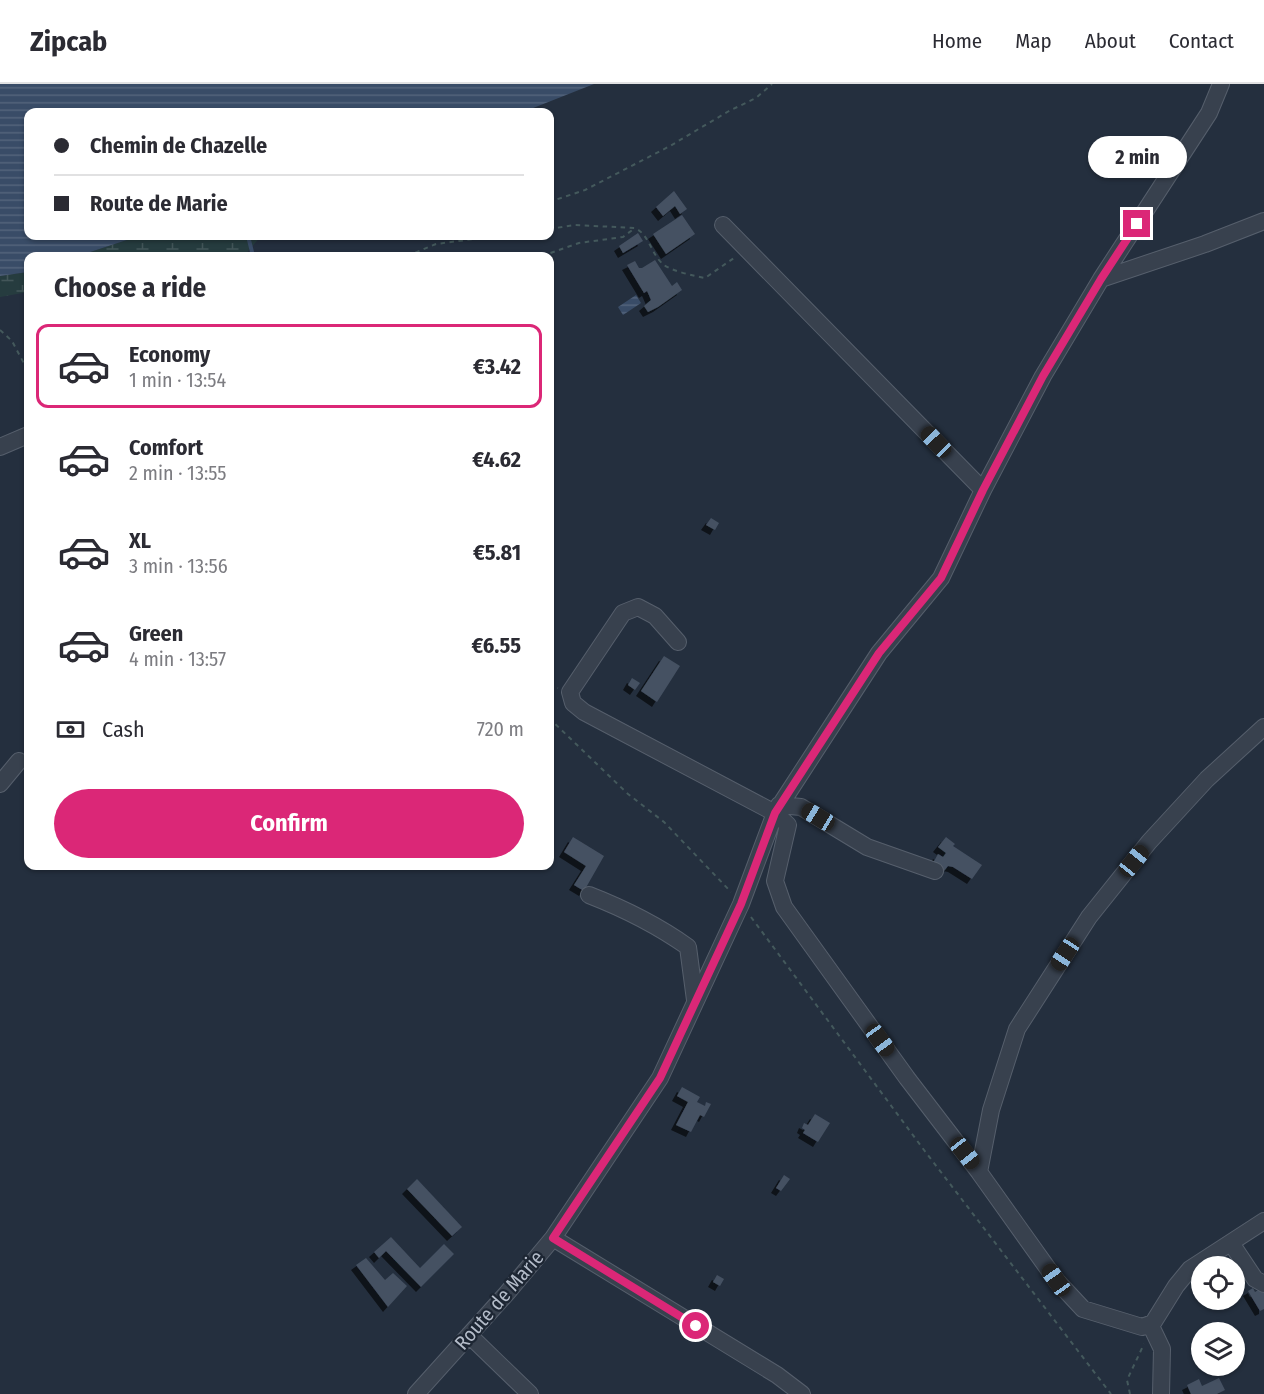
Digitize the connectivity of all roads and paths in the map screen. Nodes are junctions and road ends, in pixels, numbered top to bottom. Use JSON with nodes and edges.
{"nodes":[{"id":1,"x":772,"y":84,"type":"edge"},
{"id":2,"x":1221,"y":84,"type":"edge"},
{"id":3,"x":554,"y":199,"type":"edge"},
{"id":4,"x":1264,"y":221,"type":"edge"},
{"id":5,"x":723,"y":225,"type":"dead end"},
{"id":6,"x":554,"y":228,"type":"edge"},
{"id":7,"x":635,"y":228,"type":"junction"},
{"id":8,"x":466,"y":240,"type":"edge"},
{"id":9,"x":747,"y":250,"type":"junction"},
{"id":10,"x":417,"y":252,"type":"edge"},
{"id":11,"x":553,"y":252,"type":"edge"},
{"id":12,"x":1101,"y":279,"type":"junction"},
{"id":13,"x":0,"y":330,"type":"edge"},
{"id":14,"x":24,"y":364,"type":"edge"},
{"id":15,"x":24,"y":437,"type":"edge"},
{"id":16,"x":0,"y":447,"type":"edge"},
{"id":17,"x":983,"y":490,"type":"junction"},
{"id":18,"x":678,"y":642,"type":"dead end"},
{"id":19,"x":554,"y":723,"type":"edge"},
{"id":20,"x":1264,"y":727,"type":"edge"},
{"id":21,"x":19,"y":761,"type":"dead end"},
{"id":22,"x":0,"y":784,"type":"edge"},
{"id":23,"x":777,"y":809,"type":"junction"},
{"id":24,"x":935,"y":871,"type":"dead end"},
{"id":25,"x":589,"y":895,"type":"dead end"},
{"id":26,"x":741,"y":904,"type":"junction"},
{"id":27,"x":695,"y":1001,"type":"junction"},
{"id":28,"x":979,"y":1172,"type":"junction"},
{"id":29,"x":1264,"y":1221,"type":"edge"},
{"id":30,"x":553,"y":1238,"type":"junction"},
{"id":31,"x":1231,"y":1242,"type":"junction"},
{"id":32,"x":1264,"y":1284,"type":"edge"},
{"id":33,"x":1150,"y":1324,"type":"junction"},
{"id":34,"x":469,"y":1335,"type":"junction"},
{"id":35,"x":416,"y":1394,"type":"edge"},
{"id":36,"x":530,"y":1394,"type":"edge"},
{"id":37,"x":802,"y":1394,"type":"edge"},
{"id":38,"x":1111,"y":1394,"type":"edge"},
{"id":39,"x":1130,"y":1394,"type":"edge"},
{"id":40,"x":1161,"y":1394,"type":"edge"}],
"edges":[{"from":1,"to":3,"type":"path"},
{"from":2,"to":12,"type":"street","name":"Route de Marie"},
{"from":4,"to":12,"type":"street"},
{"from":5,"to":9,"type":"street"},
{"from":6,"to":7,"type":"path"},
{"from":7,"to":9,"type":"path"},
{"from":7,"to":11,"type":"path"},
{"from":8,"to":10,"type":"path"},
{"from":9,"to":17,"type":"street"},
{"from":12,"to":17,"type":"street","name":"Route de Marie"},
{"from":13,"to":14,"type":"path"},
{"from":15,"to":16,"type":"street"},
{"from":17,"to":23,"type":"street","name":"Route de Marie"},
{"from":18,"to":23,"type":"street"},
{"from":19,"to":26,"type":"path"},
{"from":20,"to":28,"type":"street"},
{"from":21,"to":22,"type":"street"},
{"from":23,"to":24,"type":"street"},
{"from":23,"to":26,"type":"street","name":"Route de Marie"},
{"from":23,"to":28,"type":"street"},
{"from":25,"to":27,"type":"street"},
{"from":26,"to":27,"type":"street","name":"Route de Marie"},
{"from":26,"to":38,"type":"path"},
{"from":27,"to":30,"type":"street","name":"Route de Marie"},
{"from":28,"to":33,"type":"street"},
{"from":29,"to":31,"type":"street"},
{"from":30,"to":34,"type":"street","name":"Route de Marie"},
{"from":30,"to":37,"type":"street"},
{"from":31,"to":32,"type":"street"},
{"from":31,"to":33,"type":"street"},
{"from":33,"to":39,"type":"path"},
{"from":33,"to":40,"type":"street"},
{"from":34,"to":35,"type":"street","name":"Route de Marie"},
{"from":34,"to":36,"type":"street"}]}
